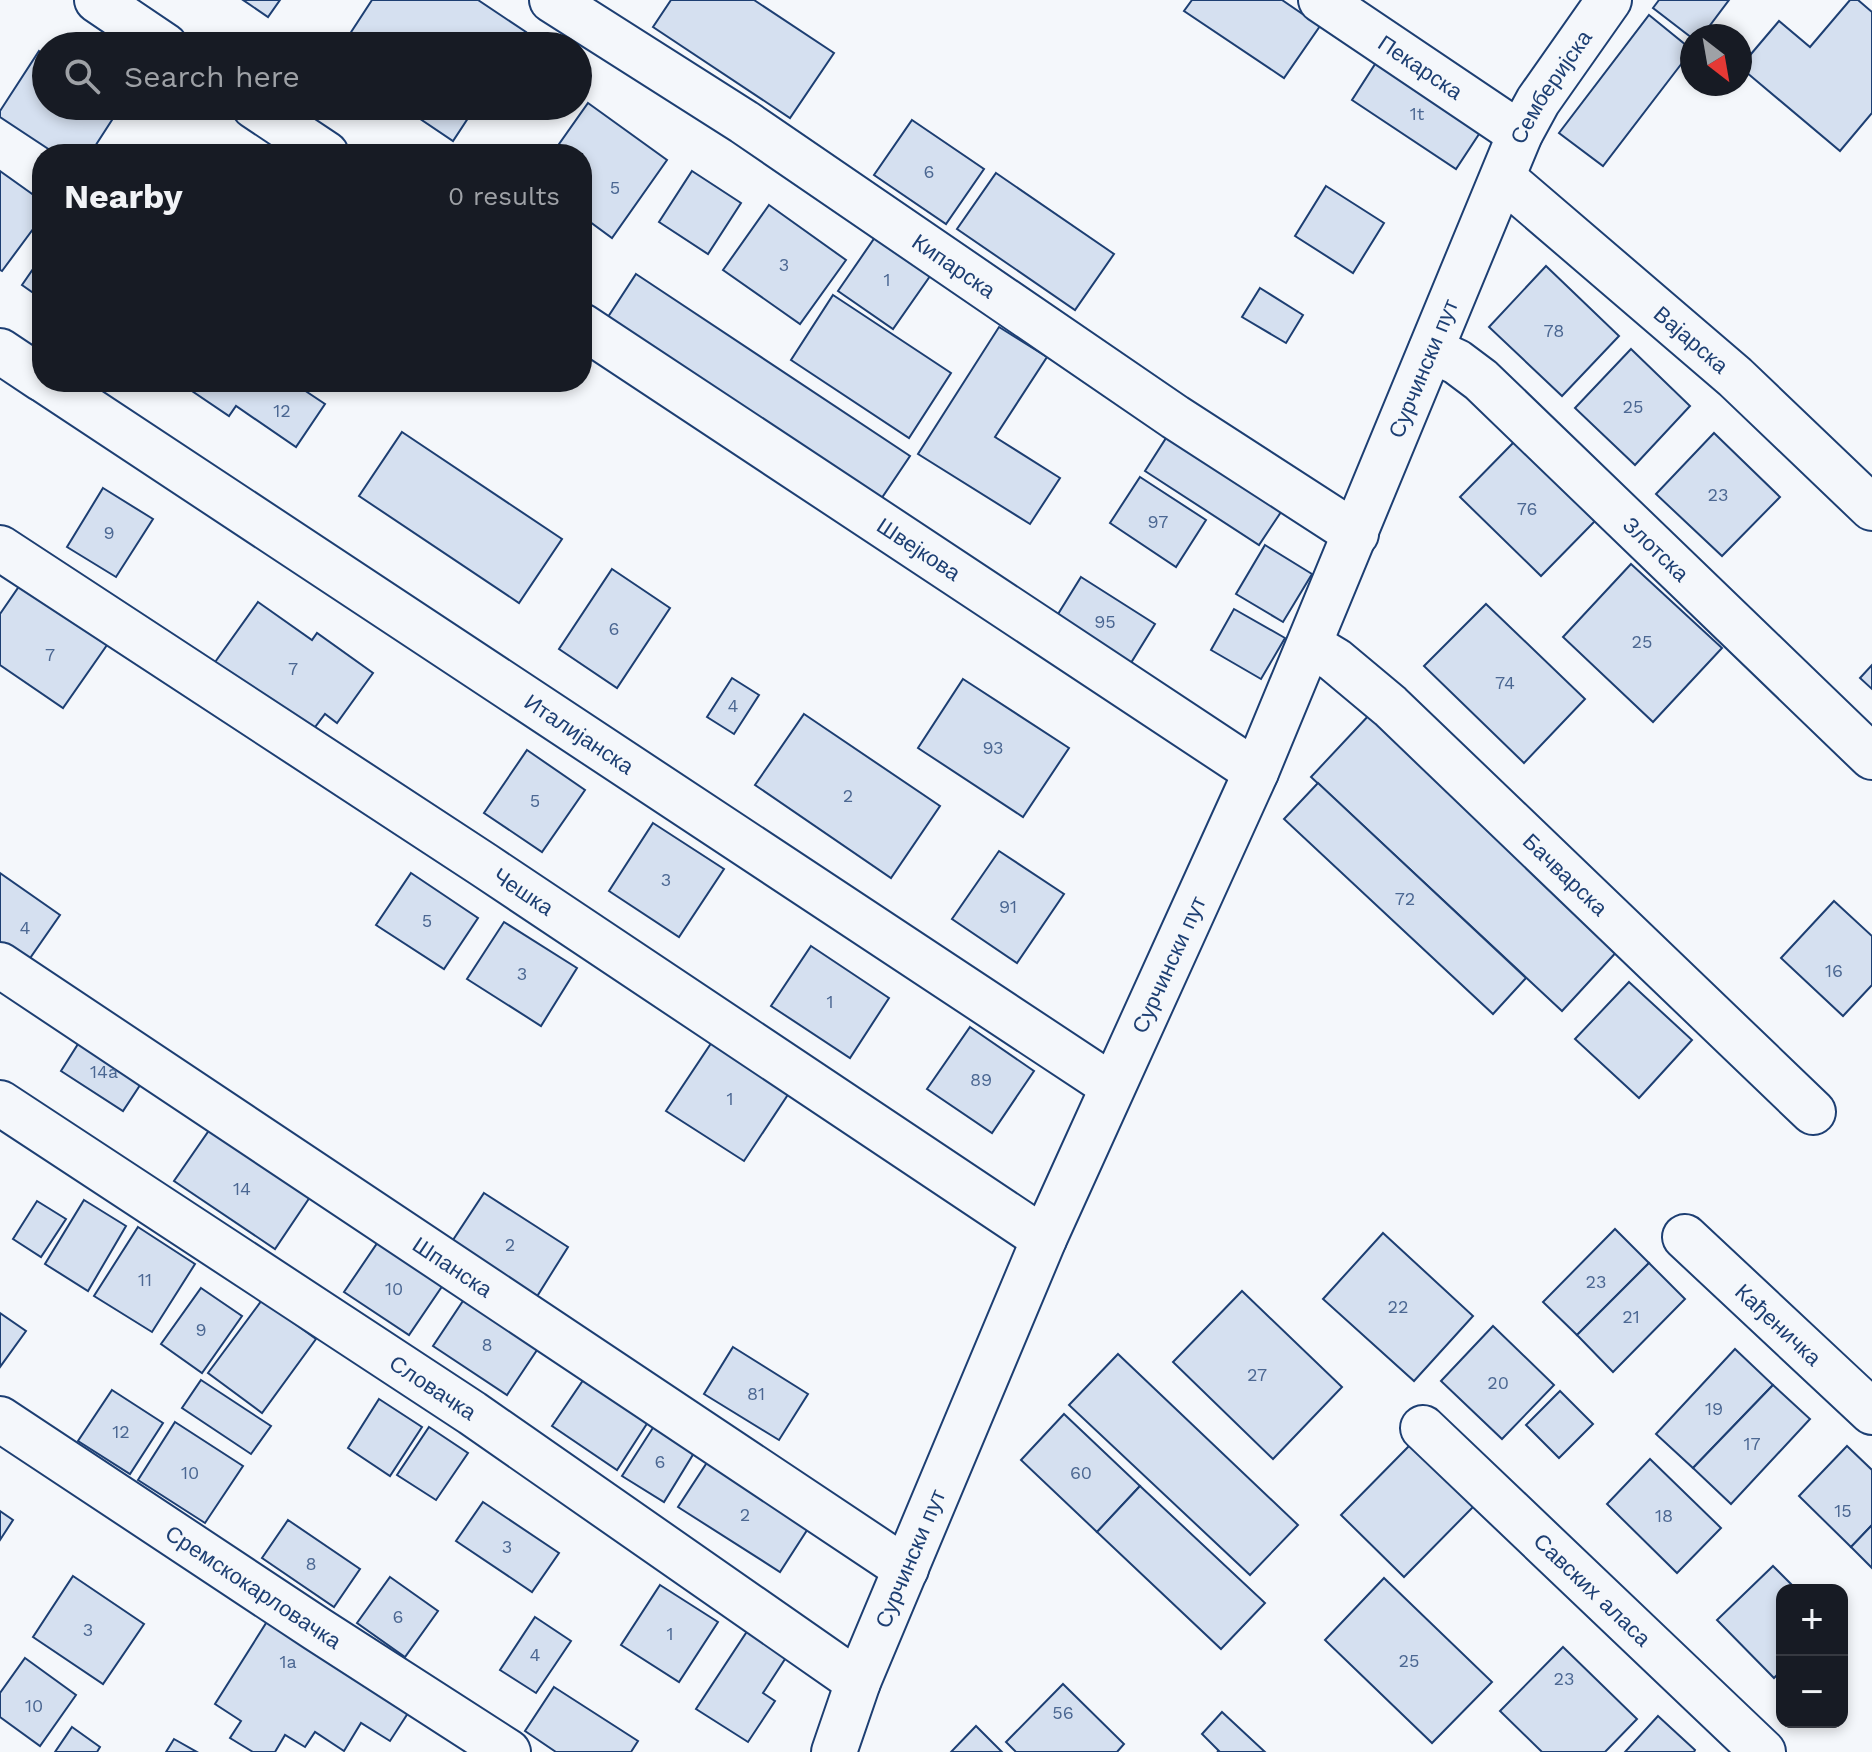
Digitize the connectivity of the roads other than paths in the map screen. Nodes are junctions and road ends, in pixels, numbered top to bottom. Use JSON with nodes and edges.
{"nodes":[{"id":1,"x":97,"y":0,"type":"edge"},
{"id":2,"x":552,"y":0,"type":"edge"},
{"id":3,"x":1321,"y":0,"type":"edge"},
{"id":4,"x":1609,"y":0,"type":"edge"},
{"id":5,"x":144,"y":32,"type":"edge"},
{"id":6,"x":275,"y":120,"type":"edge"},
{"id":7,"x":1520,"y":134,"type":"junction"},
{"id":8,"x":311,"y":144,"type":"edge"},
{"id":9,"x":1503,"y":178,"type":"junction"},
{"id":10,"x":592,"y":333,"type":"edge"},
{"id":11,"x":1431,"y":350,"type":"junction"},
{"id":12,"x":0,"y":351,"type":"edge"},
{"id":13,"x":32,"y":372,"type":"edge"},
{"id":14,"x":62,"y":392,"type":"edge"},
{"id":15,"x":1872,"y":508,"type":"edge"},
{"id":16,"x":1356,"y":534,"type":"junction"},
{"id":17,"x":0,"y":548,"type":"edge"},
{"id":18,"x":1310,"y":645,"type":"junction"},
{"id":19,"x":1872,"y":757,"type":"edge"},
{"id":20,"x":1256,"y":772,"type":"junction"},
{"id":21,"x":0,"y":965,"type":"edge"},
{"id":22,"x":1112,"y":1086,"type":"junction"},
{"id":23,"x":0,"y":1103,"type":"edge"},
{"id":24,"x":1813,"y":1112,"type":"dead end"},
{"id":25,"x":1685,"y":1237,"type":"dead end"},
{"id":26,"x":1044,"y":1239,"type":"junction"},
{"id":27,"x":1872,"y":1412,"type":"edge"},
{"id":28,"x":0,"y":1419,"type":"edge"},
{"id":29,"x":1423,"y":1428,"type":"dead end"},
{"id":30,"x":906,"y":1569,"type":"junction"},
{"id":31,"x":858,"y":1682,"type":"junction"},
{"id":32,"x":508,"y":1752,"type":"edge"},
{"id":33,"x":834,"y":1752,"type":"edge"},
{"id":34,"x":1763,"y":1752,"type":"edge"}],
"edges":[{"from":1,"to":5,"type":"street"},
{"from":2,"to":16,"type":"street","name":"Кипарска"},
{"from":3,"to":7,"type":"street","name":"Пекарска"},
{"from":4,"to":7,"type":"street","name":"Семберијска"},
{"from":6,"to":8,"type":"street"},
{"from":7,"to":9,"type":"street","name":"Семберијска"},
{"from":9,"to":11,"type":"street","name":"Сурчински пут"},
{"from":9,"to":15,"type":"street","name":"Вајарска"},
{"from":10,"to":20,"type":"street","name":"Швејкова"},
{"from":11,"to":16,"type":"street","name":"Сурчински пут"},
{"from":11,"to":19,"type":"street","name":"Злотска"},
{"from":12,"to":13,"type":"street","name":"Италијанска"},
{"from":14,"to":22,"type":"street","name":"Италијанска"},
{"from":16,"to":18,"type":"street","name":"Сурчински пут"},
{"from":17,"to":26,"type":"street","name":"Чешка"},
{"from":18,"to":20,"type":"street","name":"Сурчински пут"},
{"from":18,"to":24,"type":"street","name":"Бачварска"},
{"from":20,"to":22,"type":"street","name":"Сурчински пут"},
{"from":21,"to":30,"type":"street","name":"Шпанска"},
{"from":22,"to":26,"type":"street","name":"Сурчински пут"},
{"from":23,"to":31,"type":"street","name":"Словачка"},
{"from":25,"to":27,"type":"street","name":"Кађеничка"},
{"from":26,"to":30,"type":"street","name":"Сурчински пут"},
{"from":28,"to":32,"type":"street","name":"Сремскокарловачка"},
{"from":29,"to":34,"type":"street","name":"Савских аласа"},
{"from":30,"to":31,"type":"street","name":"Сурчински пут"},
{"from":31,"to":33,"type":"street","name":"Сурчински пут"}]}
